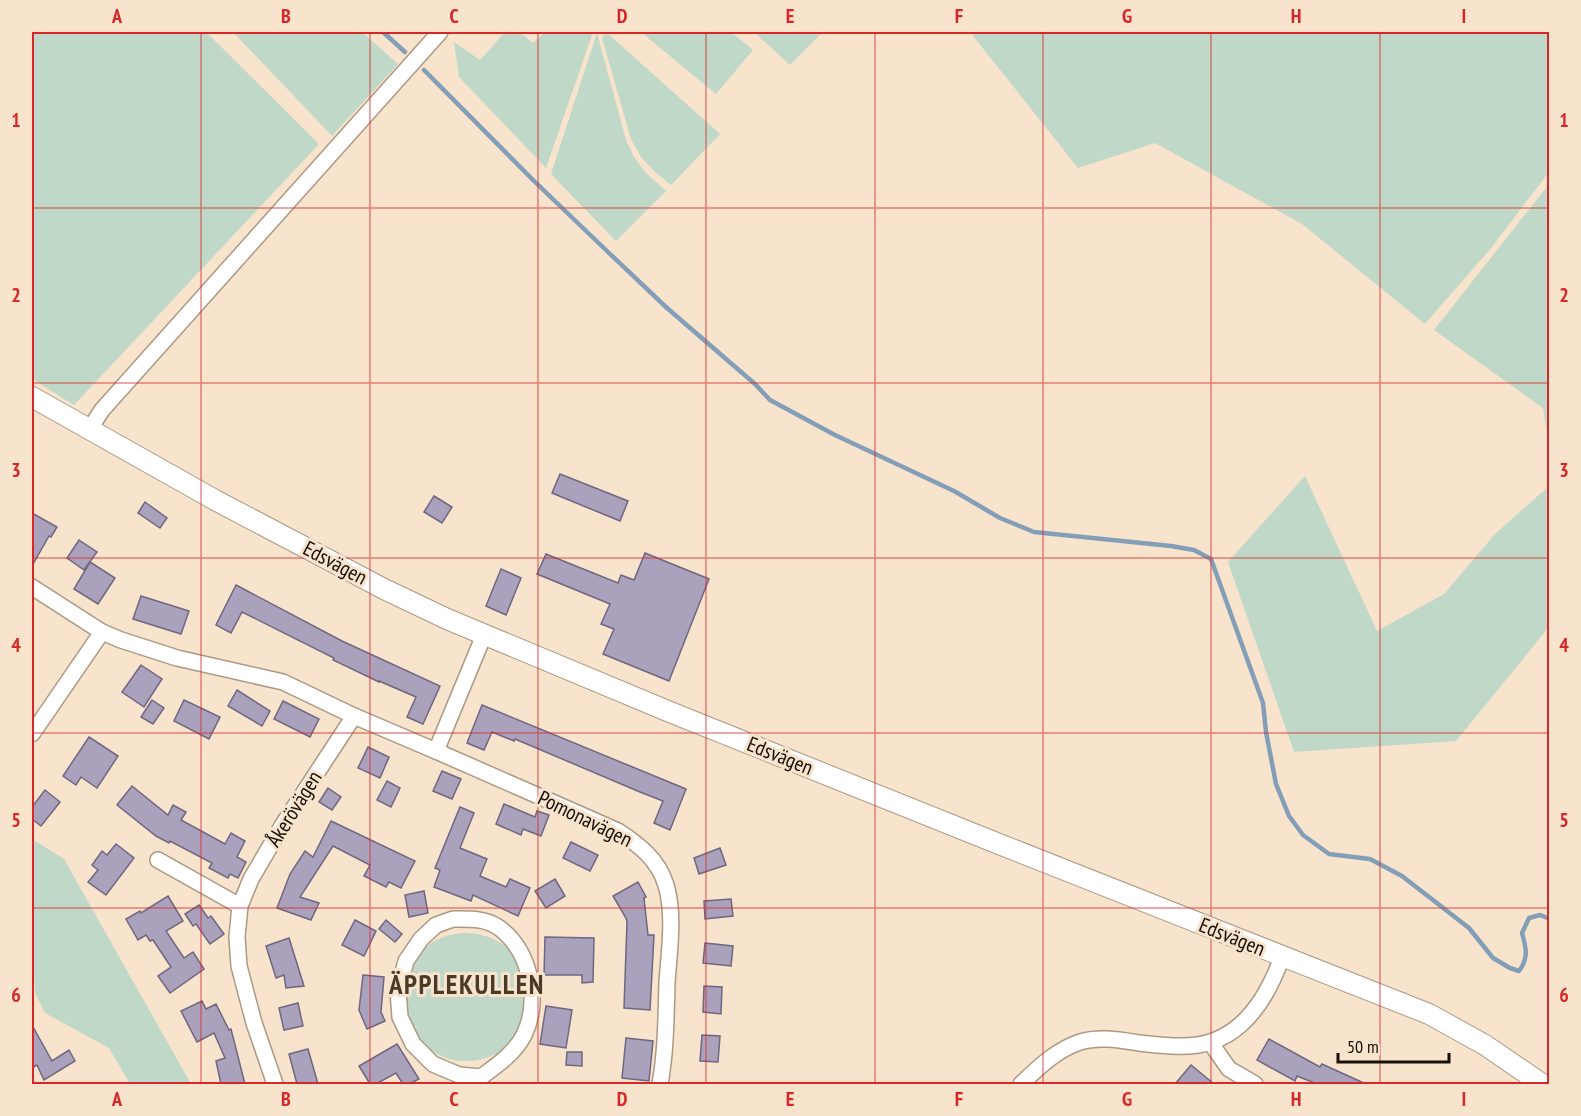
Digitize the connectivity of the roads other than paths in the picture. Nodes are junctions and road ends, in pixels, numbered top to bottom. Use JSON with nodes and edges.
{"nodes":[{"id":1,"x":440,"y":32,"type":"edge"},
{"id":2,"x":32,"y":397,"type":"edge"},
{"id":3,"x":89,"y":430,"type":"junction"},
{"id":4,"x":35,"y":590,"type":"edge"},
{"id":5,"x":102,"y":632,"type":"junction"},
{"id":6,"x":484,"y":635,"type":"junction"},
{"id":7,"x":354,"y":716,"type":"junction"},
{"id":8,"x":32,"y":734,"type":"edge"},
{"id":9,"x":436,"y":751,"type":"junction"},
{"id":10,"x":158,"y":860,"type":"dead end"},
{"id":11,"x":240,"y":906,"type":"junction"},
{"id":12,"x":1282,"y":957,"type":"junction"},
{"id":13,"x":1210,"y":1042,"type":"junction"},
{"id":14,"x":482,"y":1081,"type":"edge"},
{"id":15,"x":275,"y":1084,"type":"edge"},
{"id":16,"x":660,"y":1084,"type":"edge"},
{"id":17,"x":1021,"y":1084,"type":"edge"},
{"id":18,"x":1255,"y":1084,"type":"edge"},
{"id":19,"x":1542,"y":1084,"type":"edge"}],
"edges":[{"from":1,"to":3,"type":"street"},
{"from":2,"to":3,"type":"street","name":"Edsvägen"},
{"from":3,"to":6,"type":"street","name":"Edsvägen"},
{"from":4,"to":5,"type":"street","name":"Pomonavägen"},
{"from":5,"to":7,"type":"street","name":"Pomonavägen"},
{"from":5,"to":8,"type":"street"},
{"from":6,"to":9,"type":"street"},
{"from":6,"to":12,"type":"street","name":"Edsvägen"},
{"from":7,"to":9,"type":"street","name":"Pomonavägen"},
{"from":7,"to":11,"type":"street","name":"Åkerövägen"},
{"from":9,"to":16,"type":"street","name":"Pomonavägen"},
{"from":10,"to":11,"type":"street"},
{"from":11,"to":15,"type":"street","name":"Åkerövägen"},
{"from":12,"to":13,"type":"street"},
{"from":12,"to":19,"type":"street","name":"Edsvägen"},
{"from":13,"to":17,"type":"street"},
{"from":13,"to":18,"type":"street"},
{"from":14,"to":14,"type":"street"}]}
